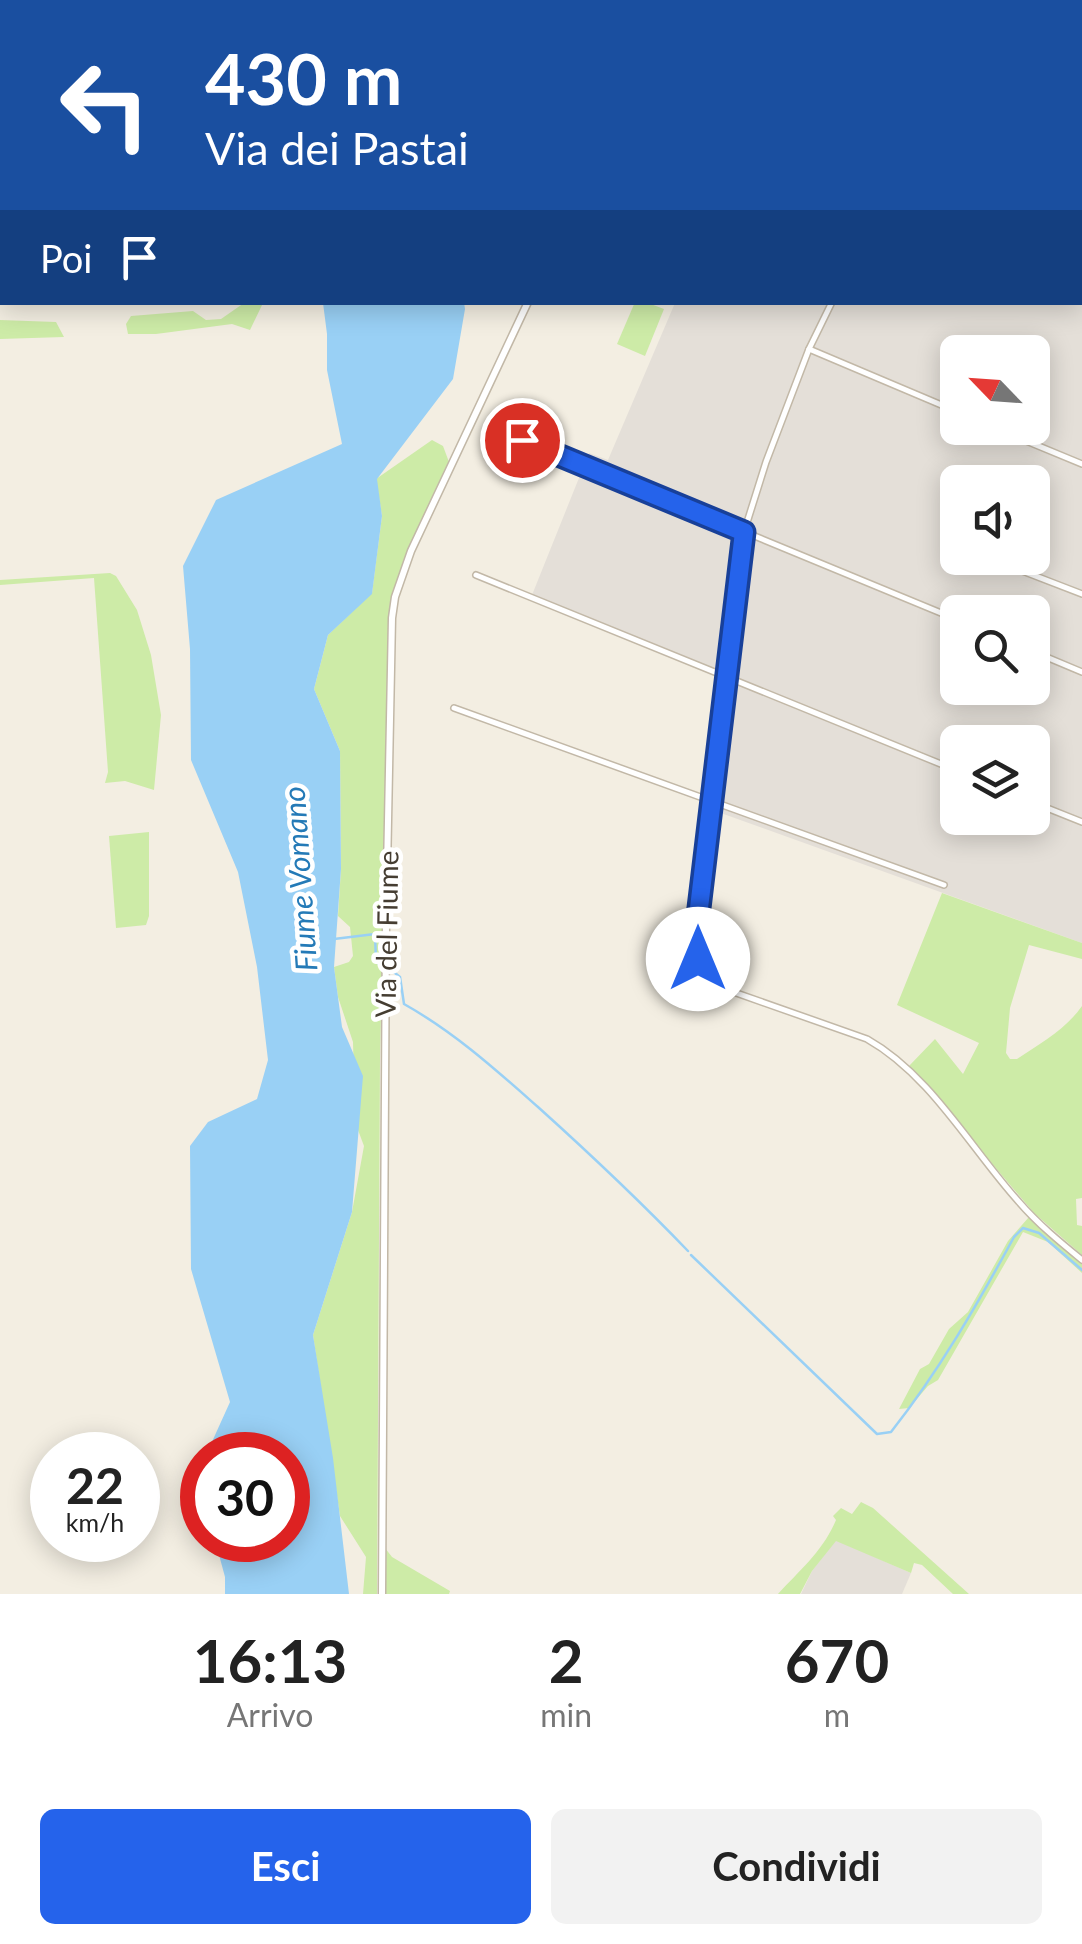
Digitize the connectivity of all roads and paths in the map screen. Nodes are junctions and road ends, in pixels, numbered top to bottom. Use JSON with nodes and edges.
{"nodes":[{"id":1,"x":527,"y":305,"type":"edge"},
{"id":2,"x":831,"y":305,"type":"edge"},
{"id":3,"x":809,"y":349,"type":"junction"},
{"id":4,"x":940,"y":404,"type":"edge"},
{"id":5,"x":522,"y":440,"type":"dead end"},
{"id":6,"x":1036,"y":445,"type":"edge"},
{"id":7,"x":1082,"y":464,"type":"edge"},
{"id":8,"x":744,"y":532,"type":"junction"},
{"id":9,"x":476,"y":575,"type":"dead end"},
{"id":10,"x":1033,"y":575,"type":"edge"},
{"id":11,"x":1082,"y":594,"type":"edge"},
{"id":12,"x":940,"y":613,"type":"edge"},
{"id":13,"x":1050,"y":659,"type":"edge"},
{"id":14,"x":1082,"y":672,"type":"edge"},
{"id":15,"x":726,"y":677,"type":"junction"},
{"id":16,"x":454,"y":708,"type":"dead end"},
{"id":17,"x":940,"y":764,"type":"edge"},
{"id":18,"x":711,"y":803,"type":"junction"},
{"id":19,"x":1050,"y":809,"type":"edge"},
{"id":20,"x":1082,"y":822,"type":"edge"},
{"id":21,"x":944,"y":884,"type":"dead end"},
{"id":22,"x":1082,"y":1260,"type":"edge"},
{"id":23,"x":382,"y":1594,"type":"edge"}],
"edges":[{"from":1,"to":23,"type":"street","name":"Via del Fiume"},
{"from":2,"to":3,"type":"street"},
{"from":3,"to":4,"type":"street"},
{"from":3,"to":8,"type":"street"},
{"from":5,"to":8,"type":"street"},
{"from":6,"to":7,"type":"street"},
{"from":8,"to":12,"type":"street"},
{"from":8,"to":15,"type":"street"},
{"from":9,"to":15,"type":"street"},
{"from":10,"to":11,"type":"street"},
{"from":13,"to":14,"type":"street"},
{"from":15,"to":17,"type":"street"},
{"from":15,"to":18,"type":"street"},
{"from":16,"to":18,"type":"street"},
{"from":18,"to":21,"type":"street"},
{"from":18,"to":22,"type":"street"},
{"from":19,"to":20,"type":"street"}]}
